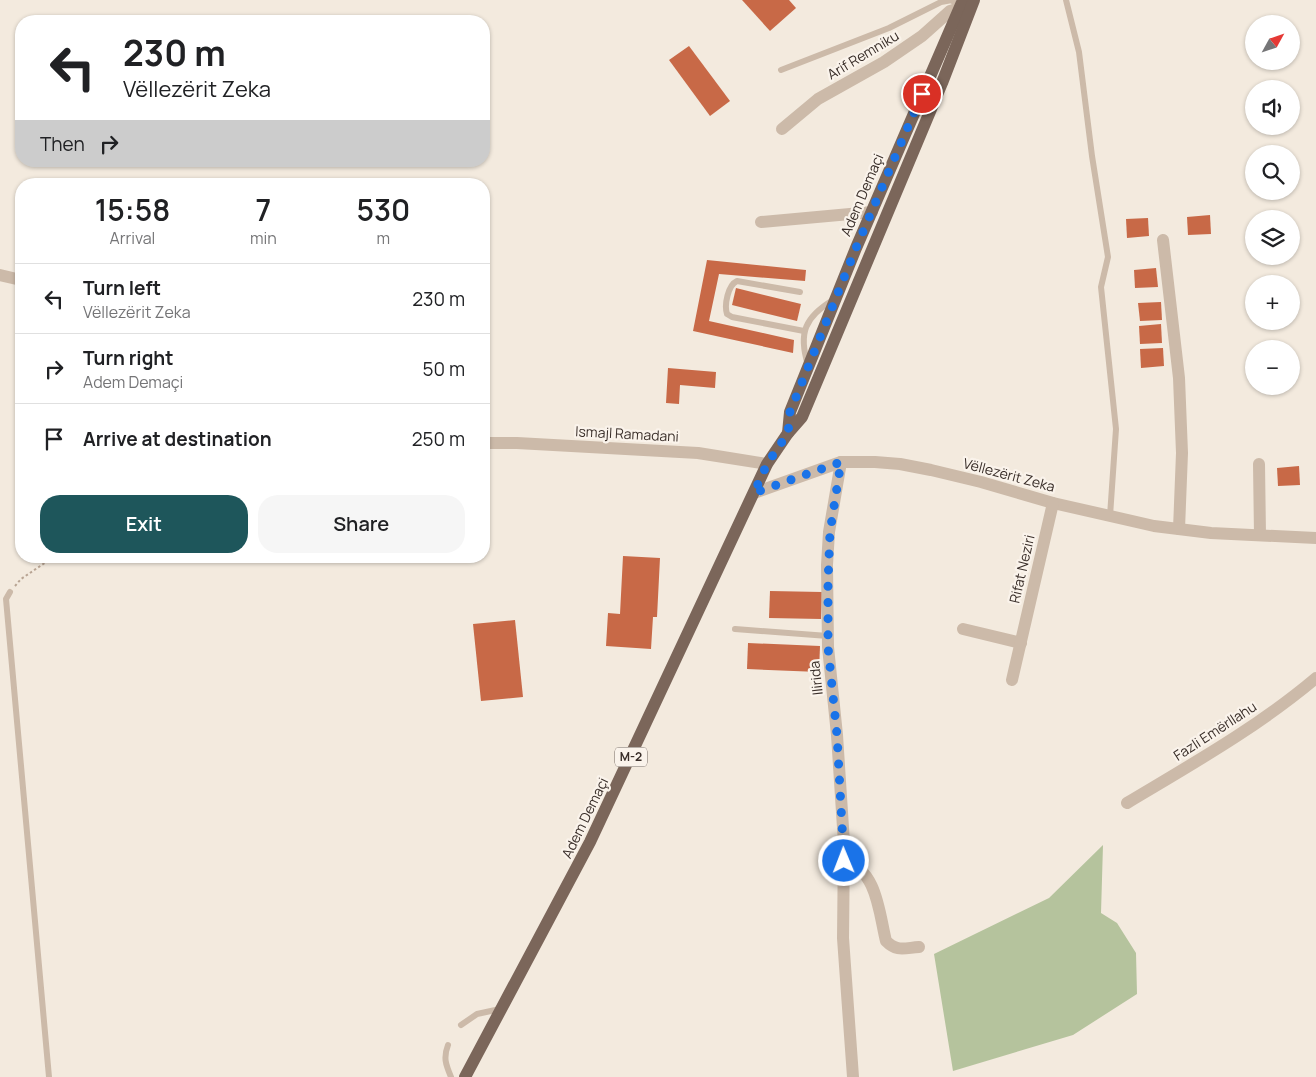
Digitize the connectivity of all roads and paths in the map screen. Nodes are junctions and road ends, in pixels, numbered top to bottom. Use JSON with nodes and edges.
{"nodes":[{"id":1,"x":974,"y":0,"type":"edge"},
{"id":2,"x":1066,"y":0,"type":"edge"},
{"id":3,"x":961,"y":4,"type":"edge"},
{"id":4,"x":781,"y":70,"type":"dead end"},
{"id":5,"x":782,"y":129,"type":"dead end"},
{"id":6,"x":872,"y":212,"type":"junction"},
{"id":7,"x":761,"y":222,"type":"dead end"},
{"id":8,"x":1163,"y":240,"type":"dead end"},
{"id":9,"x":0,"y":275,"type":"edge"},
{"id":10,"x":15,"y":279,"type":"edge"},
{"id":11,"x":800,"y":292,"type":"dead end"},
{"id":12,"x":836,"y":298,"type":"junction"},
{"id":13,"x":804,"y":331,"type":"junction"},
{"id":14,"x":808,"y":366,"type":"junction"},
{"id":15,"x":788,"y":433,"type":"junction"},
{"id":16,"x":490,"y":443,"type":"edge"},
{"id":17,"x":841,"y":462,"type":"junction"},
{"id":18,"x":767,"y":464,"type":"junction"},
{"id":19,"x":1259,"y":464,"type":"dead end"},
{"id":20,"x":754,"y":493,"type":"junction"},
{"id":21,"x":1053,"y":503,"type":"junction"},
{"id":22,"x":1110,"y":516,"type":"junction"},
{"id":23,"x":1179,"y":529,"type":"junction"},
{"id":24,"x":1260,"y":535,"type":"junction"},
{"id":25,"x":1316,"y":538,"type":"edge"},
{"id":26,"x":45,"y":563,"type":"edge"},
{"id":27,"x":10,"y":592,"type":"joint"},
{"id":28,"x":735,"y":629,"type":"dead end"},
{"id":29,"x":963,"y":629,"type":"dead end"},
{"id":30,"x":828,"y":636,"type":"junction"},
{"id":31,"x":1021,"y":643,"type":"junction"},
{"id":32,"x":1316,"y":678,"type":"edge"},
{"id":33,"x":1012,"y":680,"type":"dead end"},
{"id":34,"x":1127,"y":803,"type":"dead end"},
{"id":35,"x":844,"y":861,"type":"junction"},
{"id":36,"x":918,"y":947,"type":"dead end"},
{"id":37,"x":503,"y":1008,"type":"junction"},
{"id":38,"x":461,"y":1025,"type":"dead end"},
{"id":39,"x":448,"y":1045,"type":"dead end"},
{"id":40,"x":49,"y":1077,"type":"edge"},
{"id":41,"x":451,"y":1077,"type":"edge"},
{"id":42,"x":465,"y":1077,"type":"edge"},
{"id":43,"x":854,"y":1077,"type":"edge"}],
"edges":[{"from":1,"to":15,"type":"main road","name":"Adem Demaçi","number":"M-2"},
{"from":2,"to":22,"type":"lane"},
{"from":3,"to":4,"type":"lane"},
{"from":3,"to":5,"type":"street","name":"Arif Remniku"},
{"from":3,"to":6,"type":"main road","name":"Adem Demaçi","number":"M-2"},
{"from":6,"to":7,"type":"street"},
{"from":6,"to":12,"type":"main road","name":"Adem Demaçi","number":"M-2"},
{"from":8,"to":23,"type":"street"},
{"from":9,"to":10,"type":"street"},
{"from":11,"to":13,"type":"lane"},
{"from":12,"to":13,"type":"lane"},
{"from":12,"to":14,"type":"main road","name":"Adem Demaçi","number":"M-2"},
{"from":13,"to":14,"type":"lane"},
{"from":14,"to":15,"type":"main road","name":"Adem Demaçi","number":"M-2"},
{"from":15,"to":18,"type":"main road","name":"Adem Demaçi","number":"M-2"},
{"from":16,"to":18,"type":"street","name":"Ismajl Ramadani"},
{"from":17,"to":20,"type":"street","name":"Vëllezërit Zeka"},
{"from":17,"to":21,"type":"street","name":"Vëllezërit Zeka"},
{"from":17,"to":30,"type":"street","name":"Ilirida"},
{"from":18,"to":20,"type":"main road","name":"Adem Demaçi","number":"M-2"},
{"from":19,"to":24,"type":"street"},
{"from":20,"to":37,"type":"main road","name":"Adem Demaçi","number":"M-2"},
{"from":21,"to":22,"type":"street","name":"Vëllezërit Zeka"},
{"from":21,"to":31,"type":"street","name":"Rifat Neziri"},
{"from":22,"to":23,"type":"street","name":"Vëllezërit Zeka"},
{"from":23,"to":24,"type":"street","name":"Vëllezërit Zeka"},
{"from":24,"to":25,"type":"street","name":"Vëllezërit Zeka"},
{"from":26,"to":27,"type":"path"},
{"from":27,"to":40,"type":"lane"},
{"from":28,"to":30,"type":"lane"},
{"from":29,"to":31,"type":"street"},
{"from":30,"to":35,"type":"street","name":"Ilirida"},
{"from":31,"to":33,"type":"street","name":"Rifat Neziri"},
{"from":32,"to":34,"type":"street","name":"Fazli Emërllahu"},
{"from":35,"to":36,"type":"street"},
{"from":35,"to":43,"type":"street","name":"Ilirida"},
{"from":37,"to":38,"type":"lane"},
{"from":37,"to":42,"type":"main road","name":"Adem Demaçi","number":"M-2"},
{"from":39,"to":41,"type":"lane"}]}
